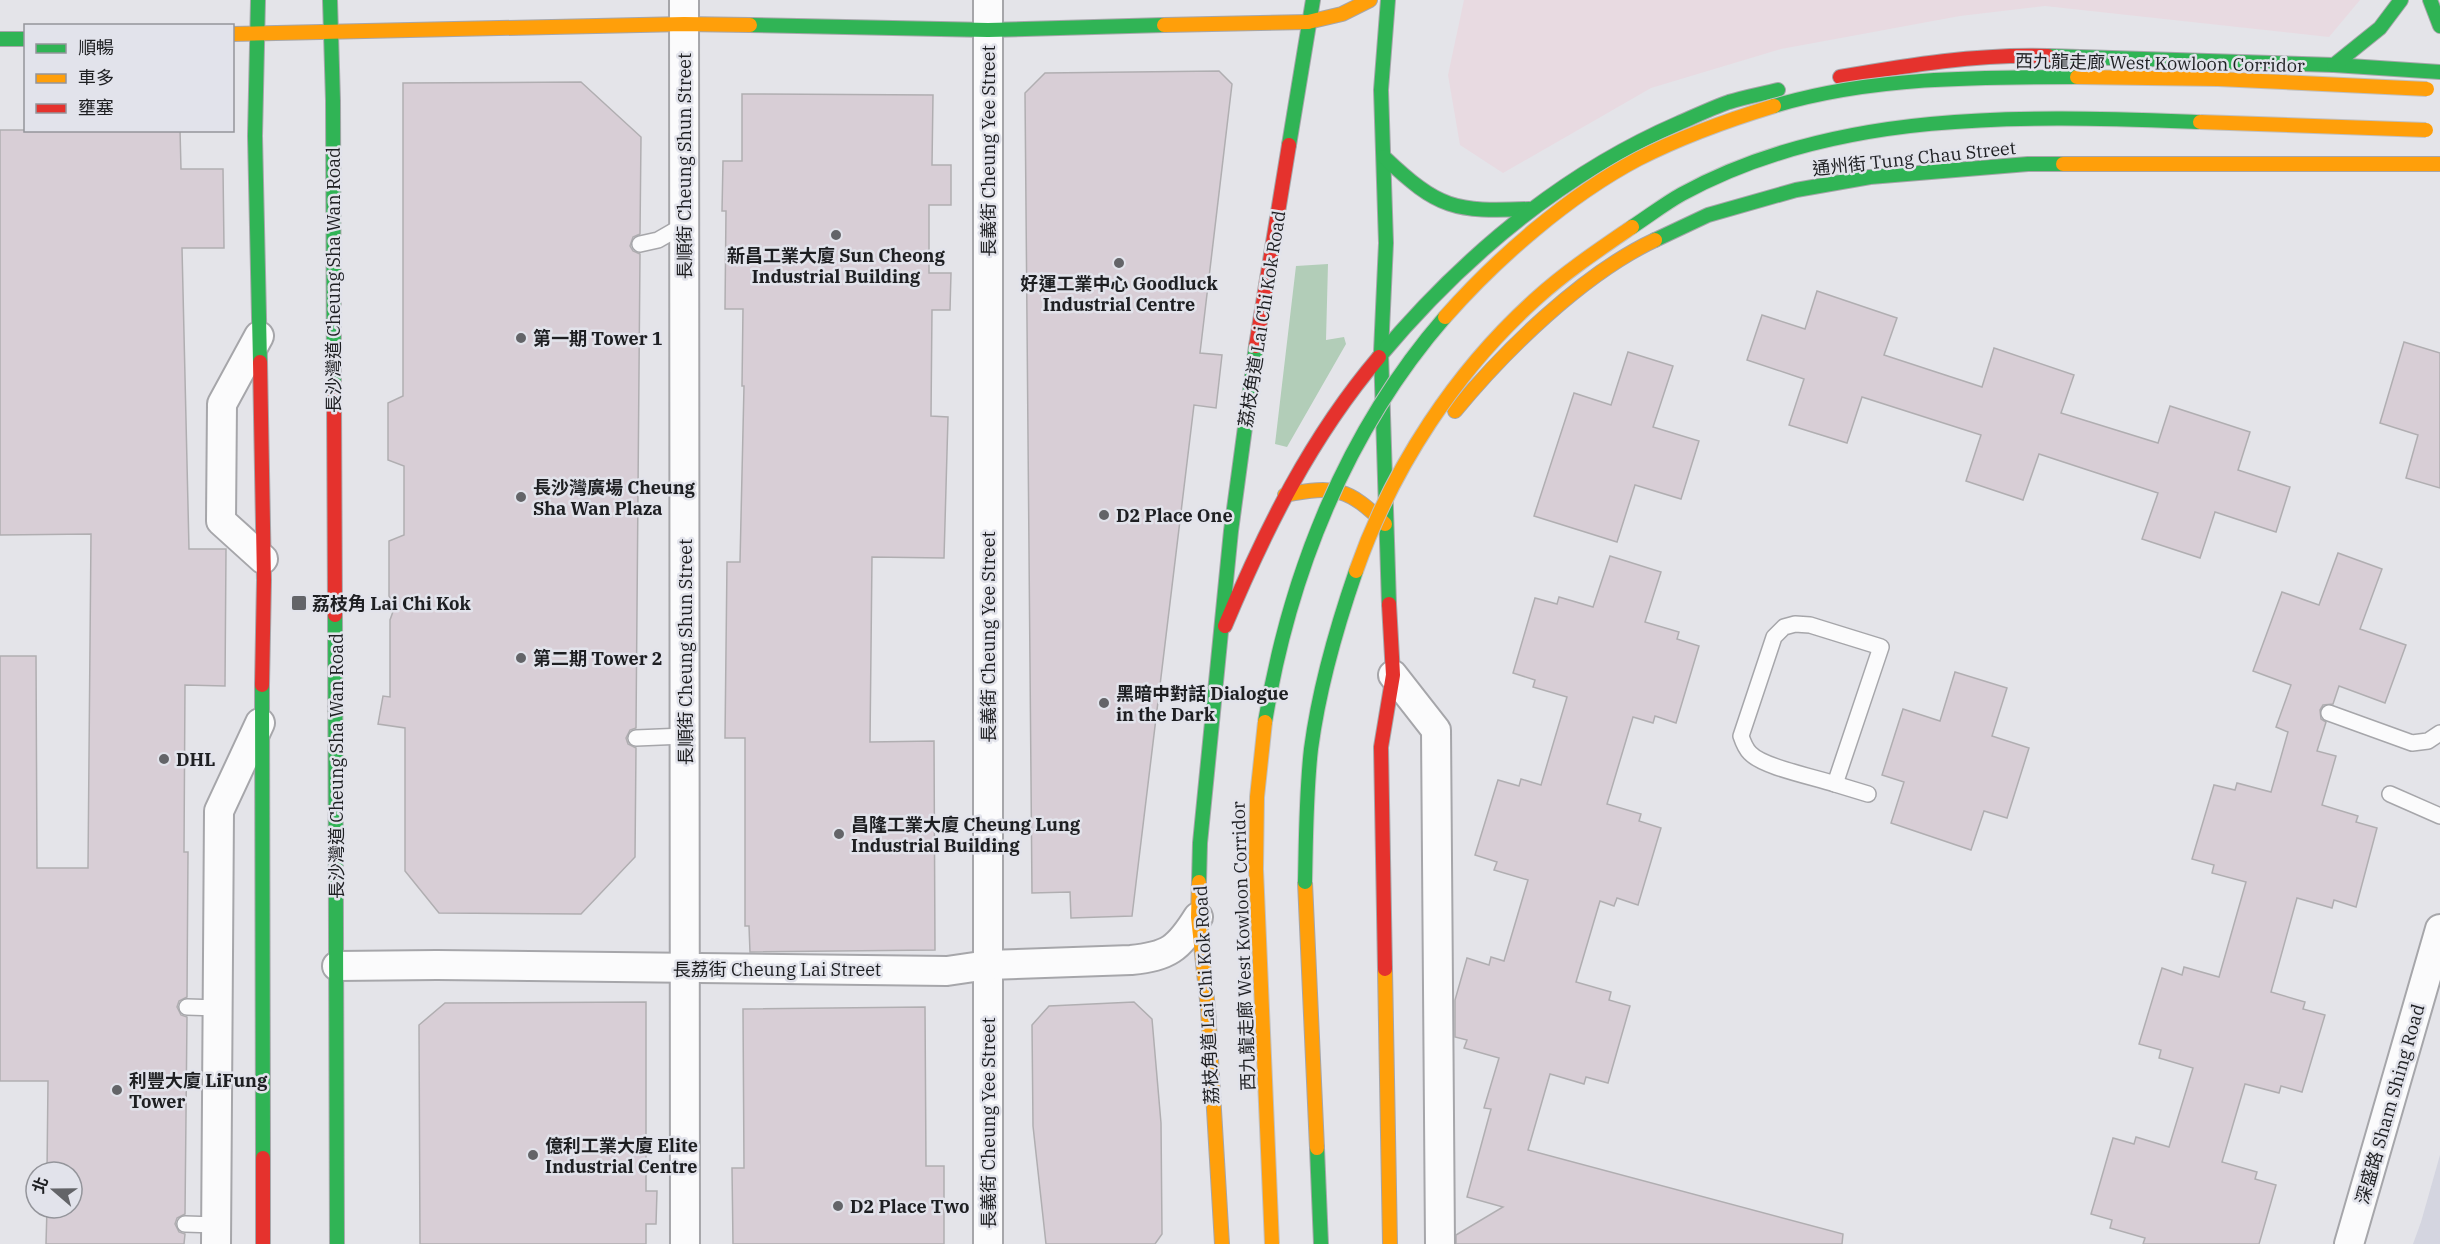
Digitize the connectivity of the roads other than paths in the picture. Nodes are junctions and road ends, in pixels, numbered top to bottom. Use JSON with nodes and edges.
{"nodes":[{"id":1,"x":258,"y":0,"type":"edge"},
{"id":2,"x":330,"y":0,"type":"edge"},
{"id":3,"x":988,"y":0,"type":"edge"},
{"id":4,"x":1313,"y":0,"type":"edge"},
{"id":5,"x":1370,"y":0,"type":"edge"},
{"id":6,"x":1388,"y":0,"type":"edge"},
{"id":7,"x":2401,"y":0,"type":"edge"},
{"id":8,"x":2430,"y":0,"type":"edge"},
{"id":9,"x":684,"y":12,"type":"edge"},
{"id":10,"x":1308,"y":22,"type":"junction"},
{"id":11,"x":2440,"y":26,"type":"edge"},
{"id":12,"x":988,"y":30,"type":"junction"},
{"id":13,"x":331,"y":31,"type":"junction"},
{"id":14,"x":258,"y":33,"type":"junction"},
{"id":15,"x":234,"y":34,"type":"edge"},
{"id":16,"x":0,"y":39,"type":"edge"},
{"id":17,"x":24,"y":39,"type":"edge"},
{"id":18,"x":2334,"y":65,"type":"junction"},
{"id":19,"x":2440,"y":72,"type":"edge"},
{"id":20,"x":1815,"y":81,"type":"dead end"},
{"id":21,"x":1792,"y":86,"type":"dead end"},
{"id":22,"x":2440,"y":89,"type":"edge"},
{"id":23,"x":2440,"y":130,"type":"edge"},
{"id":24,"x":1384,"y":157,"type":"junction"},
{"id":25,"x":2440,"y":164,"type":"edge"},
{"id":26,"x":1529,"y":209,"type":"junction"},
{"id":27,"x":684,"y":225,"type":"junction"},
{"id":28,"x":640,"y":244,"type":"dead end"},
{"id":29,"x":259,"y":336,"type":"junction"},
{"id":30,"x":1381,"y":352,"type":"junction"},
{"id":31,"x":1285,"y":495,"type":"junction"},
{"id":32,"x":1385,"y":524,"type":"junction"},
{"id":33,"x":263,"y":559,"type":"junction"},
{"id":34,"x":1220,"y":639,"type":"junction"},
{"id":35,"x":1392,"y":675,"type":"junction"},
{"id":36,"x":2329,"y":713,"type":"dead end"},
{"id":37,"x":261,"y":721,"type":"junction"},
{"id":38,"x":2440,"y":733,"type":"edge"},
{"id":39,"x":684,"y":736,"type":"junction"},
{"id":40,"x":636,"y":738,"type":"dead end"},
{"id":41,"x":1835,"y":784,"type":"junction"},
{"id":42,"x":1868,"y":794,"type":"dead end"},
{"id":43,"x":2390,"y":794,"type":"dead end"},
{"id":44,"x":2440,"y":816,"type":"edge"},
{"id":45,"x":1198,"y":917,"type":"junction"},
{"id":46,"x":2440,"y":929,"type":"edge"},
{"id":47,"x":988,"y":965,"type":"junction"},
{"id":48,"x":337,"y":966,"type":"junction"},
{"id":49,"x":685,"y":969,"type":"junction"},
{"id":50,"x":187,"y":1007,"type":"dead end"},
{"id":51,"x":218,"y":1008,"type":"junction"},
{"id":52,"x":184,"y":1224,"type":"dead end"},
{"id":53,"x":216,"y":1234,"type":"edge"},
{"id":54,"x":263,"y":1244,"type":"edge"},
{"id":55,"x":337,"y":1244,"type":"edge"},
{"id":56,"x":685,"y":1244,"type":"edge"},
{"id":57,"x":988,"y":1244,"type":"edge"},
{"id":58,"x":1222,"y":1244,"type":"edge"},
{"id":59,"x":1272,"y":1244,"type":"edge"},
{"id":60,"x":1321,"y":1244,"type":"edge"},
{"id":61,"x":1390,"y":1244,"type":"edge"},
{"id":62,"x":1440,"y":1244,"type":"edge"},
{"id":63,"x":2349,"y":1244,"type":"edge"}],
"edges":[{"from":1,"to":14,"type":"main road"},
{"from":2,"to":13,"type":"main road","name":"長沙灣道 Cheung Sha Wan Road"},
{"from":3,"to":12,"type":"street","name":"長義街 Cheung Yee Street"},
{"from":4,"to":10,"type":"main road","name":"荔枝角道 Lai Chi Kok Road"},
{"from":5,"to":10,"type":"main road"},
{"from":6,"to":24,"type":"main road"},
{"from":7,"to":18,"type":"main road"},
{"from":8,"to":11,"type":"main road"},
{"from":9,"to":12,"type":"main road"},
{"from":9,"to":13,"type":"main road"},
{"from":9,"to":27,"type":"street","name":"長順街 Cheung Shun Street"},
{"from":10,"to":12,"type":"main road"},
{"from":10,"to":34,"type":"main road","name":"荔枝角道 Lai Chi Kok Road"},
{"from":12,"to":47,"type":"street","name":"長義街 Cheung Yee Street"},
{"from":13,"to":14,"type":"main road"},
{"from":13,"to":48,"type":"main road","name":"長沙灣道 Cheung Sha Wan Road"},
{"from":14,"to":15,"type":"main road"},
{"from":14,"to":29,"type":"main road"},
{"from":16,"to":17,"type":"main road"},
{"from":18,"to":19,"type":"main road"},
{"from":18,"to":20,"type":"main road"},
{"from":21,"to":26,"type":"main road"},
{"from":22,"to":59,"type":"main road","name":"西九龍走廊 West Kowloon Corridor","bridge":true},
{"from":23,"to":60,"type":"main road","bridge":true},
{"from":24,"to":26,"type":"main road"},
{"from":24,"to":30,"type":"main road"},
{"from":25,"to":32,"type":"main road","name":"通州街 Tung Chau Street"},
{"from":26,"to":30,"type":"main road"},
{"from":27,"to":28,"type":"lane"},
{"from":27,"to":39,"type":"street","name":"長順街 Cheung Shun Street"},
{"from":29,"to":33,"type":"main road"},
{"from":29,"to":33,"type":"street"},
{"from":30,"to":31,"type":"main road","name":"荔枝角道 Lai Chi Kok Road"},
{"from":30,"to":32,"type":"main road"},
{"from":31,"to":32,"type":"main road"},
{"from":31,"to":34,"type":"main road","name":"荔枝角道 Lai Chi Kok Road"},
{"from":32,"to":35,"type":"main road"},
{"from":33,"to":37,"type":"main road"},
{"from":34,"to":45,"type":"main road","name":"荔枝角道 Lai Chi Kok Road"},
{"from":35,"to":61,"type":"main road"},
{"from":35,"to":62,"type":"street"},
{"from":36,"to":38,"type":"lane"},
{"from":37,"to":51,"type":"street"},
{"from":37,"to":54,"type":"main road"},
{"from":39,"to":40,"type":"lane"},
{"from":39,"to":49,"type":"street","name":"長順街 Cheung Shun Street"},
{"from":41,"to":41,"type":"lane"},
{"from":41,"to":42,"type":"lane"},
{"from":43,"to":44,"type":"lane"},
{"from":45,"to":47,"type":"street","name":"長荔街 Cheung Lai Street"},
{"from":45,"to":58,"type":"main road","name":"荔枝角道 Lai Chi Kok Road"},
{"from":46,"to":63,"type":"street","name":"深盛路 Sham Shing Road"},
{"from":47,"to":49,"type":"street","name":"長荔街 Cheung Lai Street"},
{"from":47,"to":57,"type":"street","name":"長義街 Cheung Yee Street"},
{"from":48,"to":49,"type":"street","name":"長荔街 Cheung Lai Street"},
{"from":48,"to":55,"type":"main road","name":"長沙灣道 Cheung Sha Wan Road"},
{"from":49,"to":56,"type":"street","name":"長順街 Cheung Shun Street"},
{"from":50,"to":51,"type":"lane"},
{"from":51,"to":53,"type":"street"},
{"from":52,"to":53,"type":"lane"}]}
